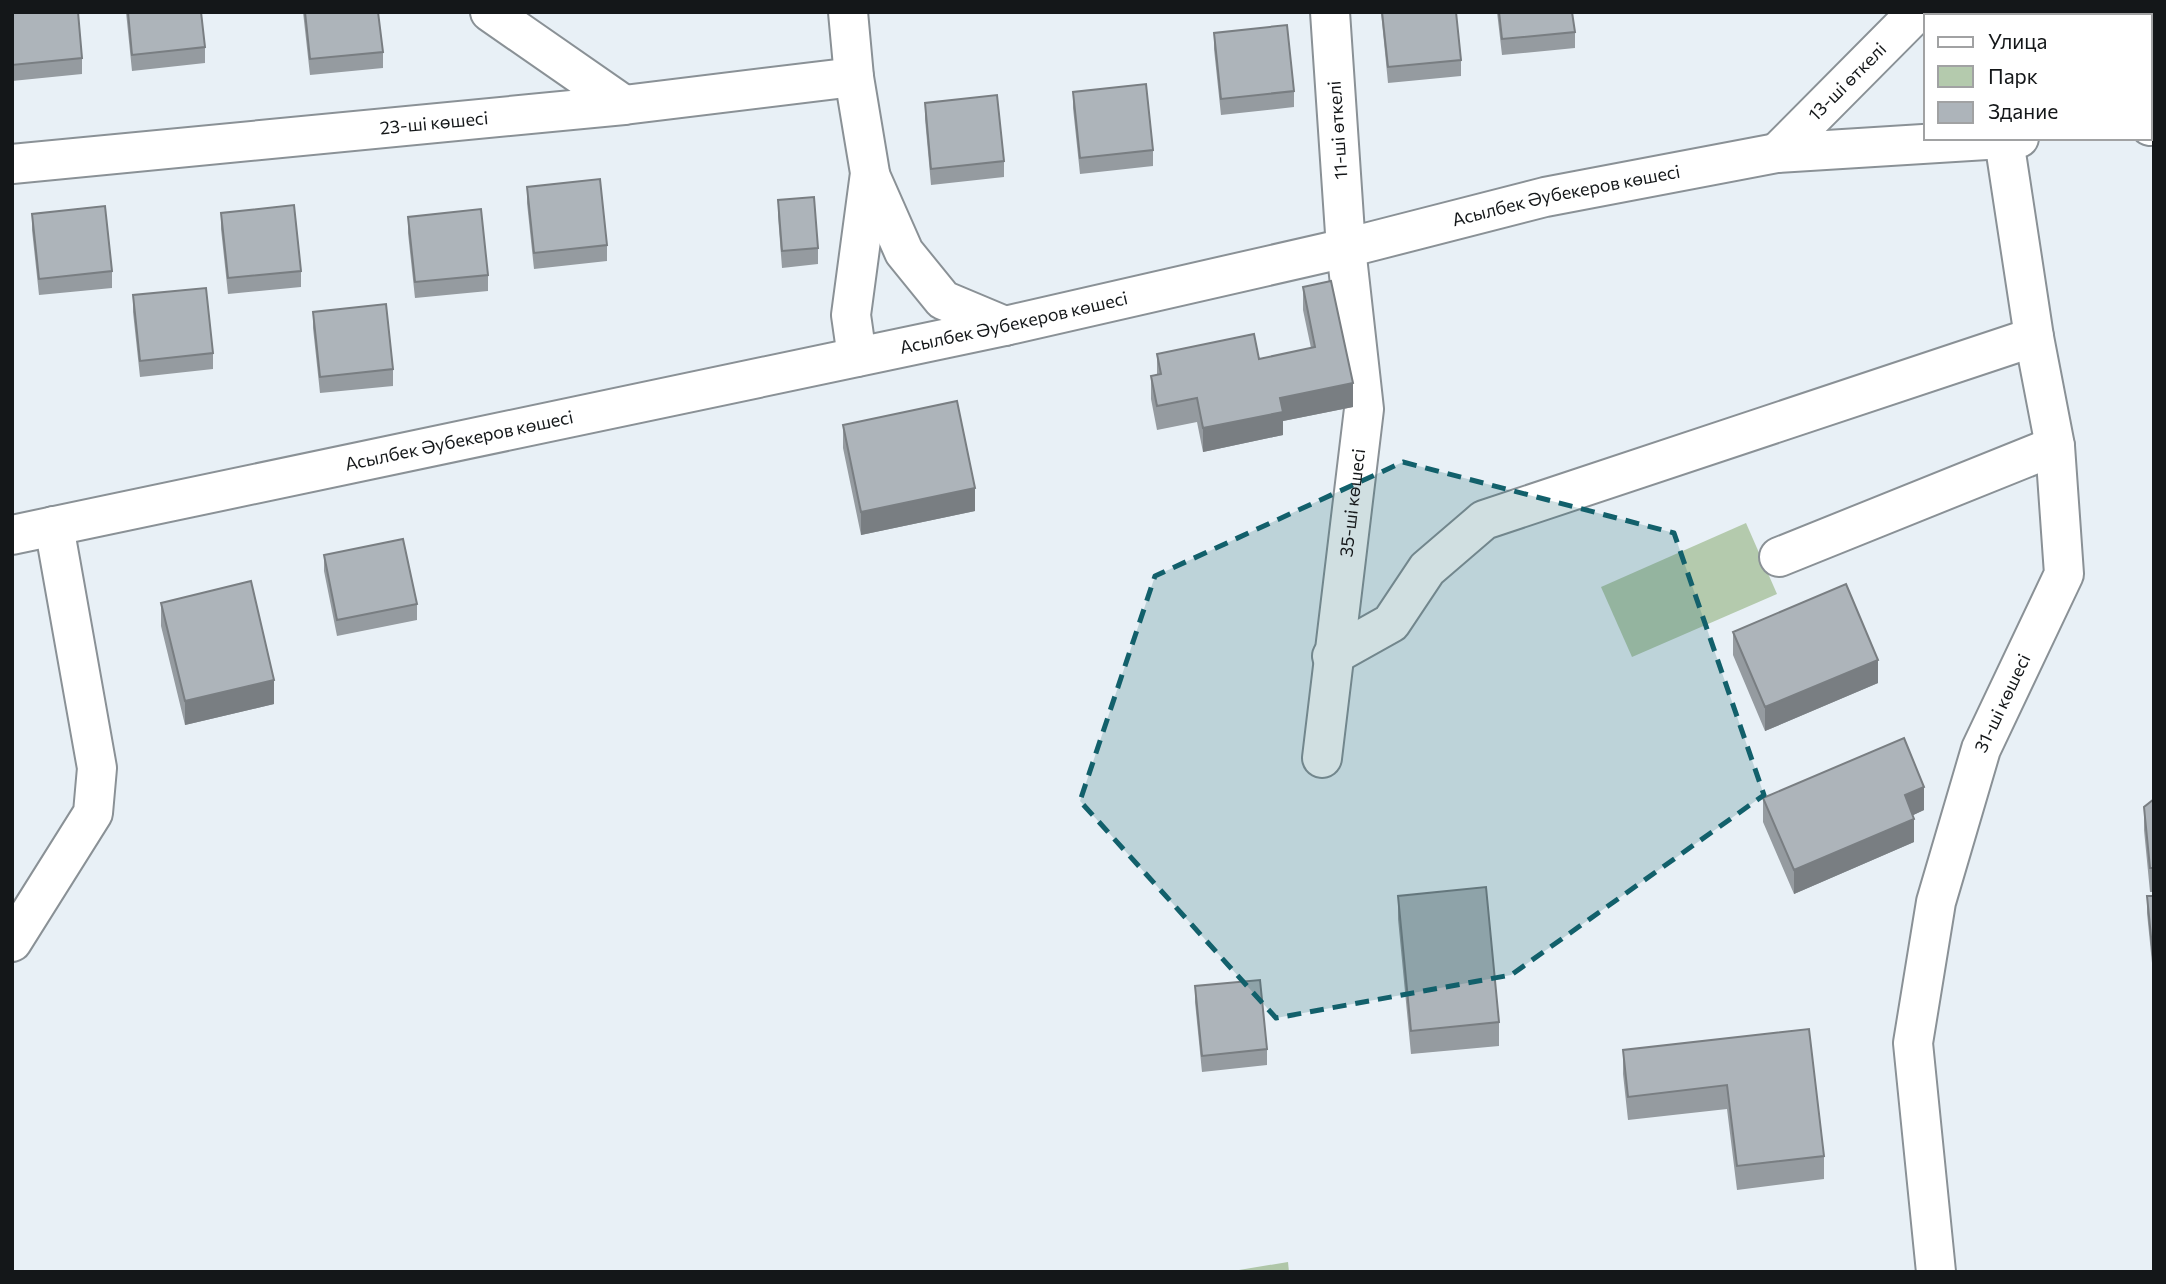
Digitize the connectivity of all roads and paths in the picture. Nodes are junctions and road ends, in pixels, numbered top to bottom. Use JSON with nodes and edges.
{"nodes":[{"id":1,"x":490,"y":12,"type":"edge"},
{"id":2,"x":848,"y":12,"type":"edge"},
{"id":3,"x":1330,"y":12,"type":"edge"},
{"id":4,"x":1917,"y":12,"type":"edge"},
{"id":5,"x":854,"y":78,"type":"junction"},
{"id":6,"x":624,"y":105,"type":"junction"},
{"id":7,"x":1955,"y":140,"type":"edge"},
{"id":8,"x":2012,"y":140,"type":"edge"},
{"id":9,"x":1777,"y":153,"type":"junction"},
{"id":10,"x":12,"y":164,"type":"edge"},
{"id":11,"x":870,"y":173,"type":"junction"},
{"id":12,"x":1346,"y":248,"type":"junction"},
{"id":13,"x":1005,"y":326,"type":"junction"},
{"id":14,"x":2034,"y":337,"type":"junction"},
{"id":15,"x":857,"y":357,"type":"junction"},
{"id":16,"x":2055,"y":446,"type":"junction"},
{"id":17,"x":54,"y":527,"type":"junction"},
{"id":18,"x":12,"y":535,"type":"edge"},
{"id":19,"x":1779,"y":557,"type":"dead end"},
{"id":20,"x":1332,"y":656,"type":"junction"},
{"id":21,"x":1322,"y":758,"type":"dead end"},
{"id":22,"x":12,"y":942,"type":"edge"},
{"id":23,"x":1936,"y":1272,"type":"edge"}],
"edges":[{"from":1,"to":6,"type":"street"},
{"from":2,"to":5,"type":"street"},
{"from":3,"to":12,"type":"street","name":"11-ші өткелі"},
{"from":4,"to":9,"type":"street","name":"13-ші өткелі"},
{"from":5,"to":6,"type":"street","name":"23-ші көшесі"},
{"from":5,"to":11,"type":"street"},
{"from":6,"to":10,"type":"street","name":"23-ші көшесі"},
{"from":7,"to":9,"type":"street","name":"Асылбек Әубекеров көшесі"},
{"from":8,"to":14,"type":"street","name":"31-ші көшесі"},
{"from":9,"to":12,"type":"street","name":"Асылбек Әубекеров көшесі"},
{"from":11,"to":13,"type":"street"},
{"from":11,"to":15,"type":"street"},
{"from":12,"to":13,"type":"street","name":"Асылбек Әубекеров көшесі"},
{"from":12,"to":20,"type":"street","name":"35-ші көшесі"},
{"from":13,"to":15,"type":"street","name":"Асылбек Әубекеров көшесі"},
{"from":14,"to":16,"type":"street","name":"31-ші көшесі"},
{"from":14,"to":20,"type":"street"},
{"from":15,"to":17,"type":"street","name":"Асылбек Әубекеров көшесі"},
{"from":16,"to":19,"type":"street"},
{"from":16,"to":23,"type":"street","name":"31-ші көшесі"},
{"from":17,"to":18,"type":"street","name":"Асылбек Әубекеров көшесі"},
{"from":17,"to":22,"type":"street"},
{"from":20,"to":21,"type":"street","name":"35-ші көшесі"}]}
